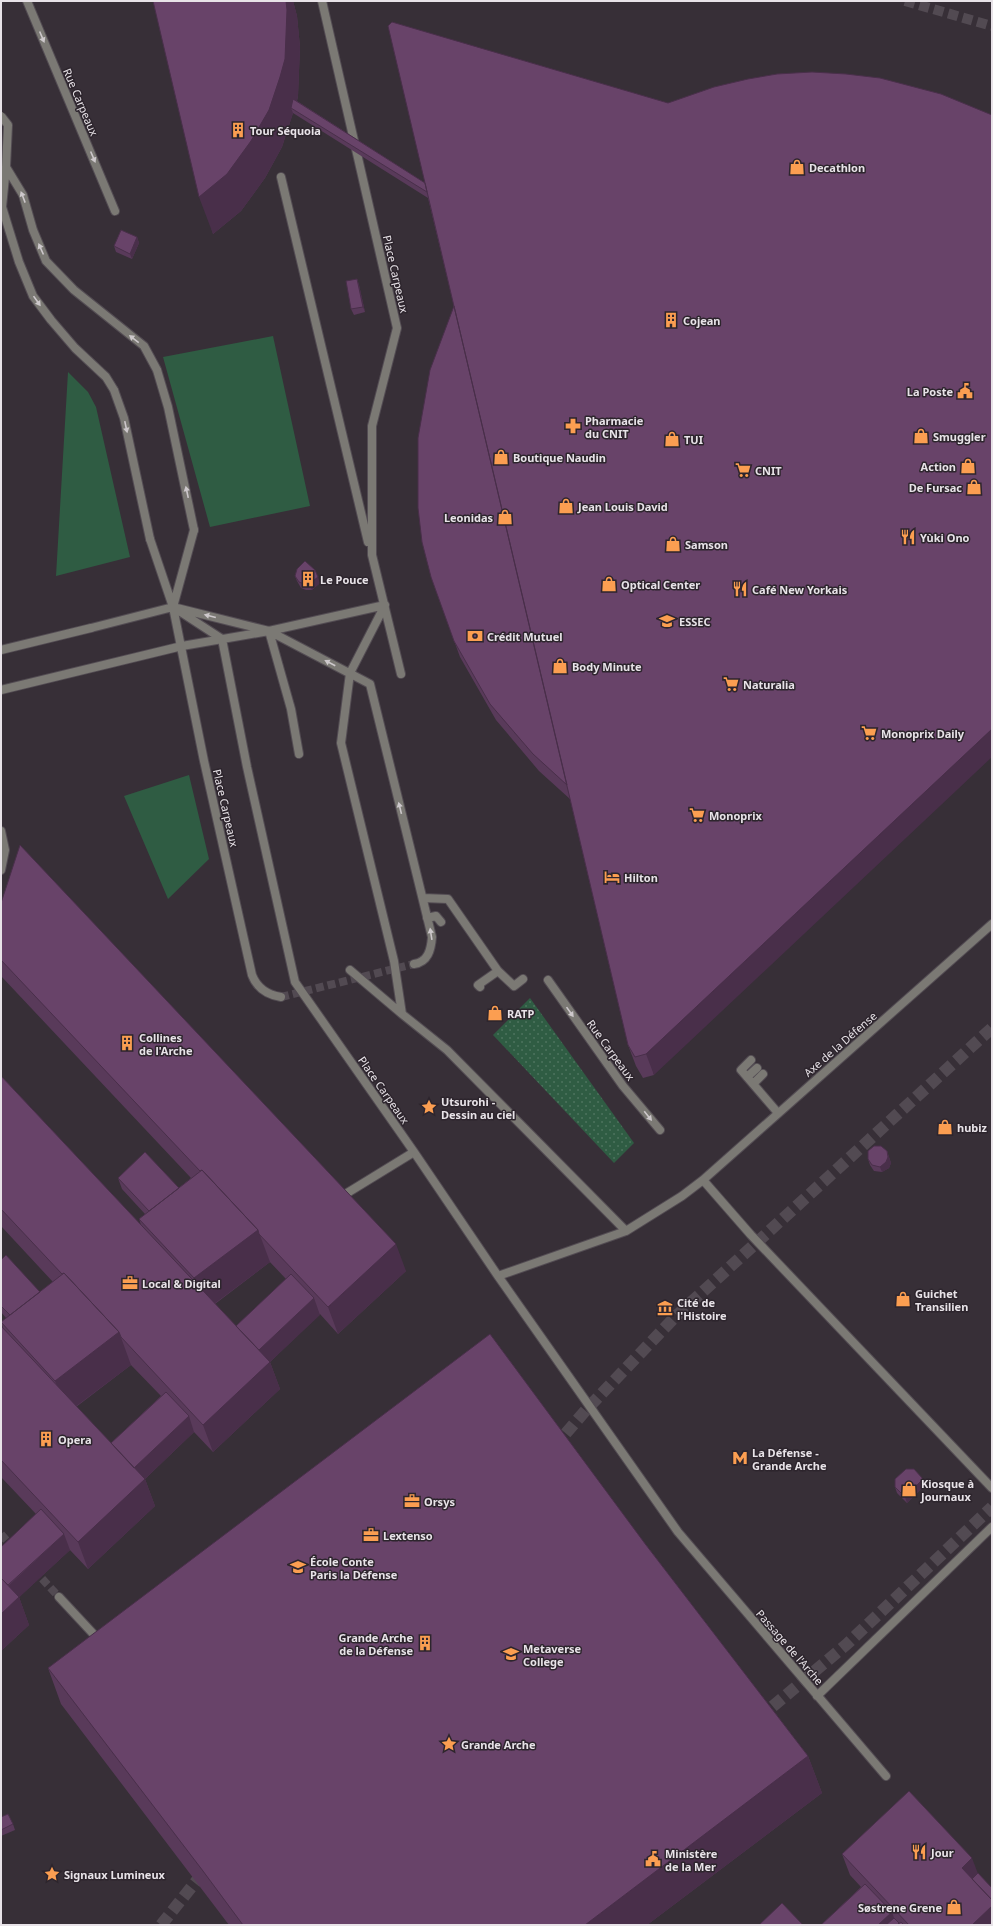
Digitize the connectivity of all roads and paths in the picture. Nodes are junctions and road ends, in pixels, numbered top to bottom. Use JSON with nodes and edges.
{"nodes":[{"id":1,"x":27,"y":1,"type":"edge"},
{"id":2,"x":322,"y":1,"type":"edge"},
{"id":3,"x":1,"y":116,"type":"edge"},
{"id":4,"x":6,"y":166,"type":"junction"},
{"id":5,"x":281,"y":178,"type":"dead end"},
{"id":6,"x":115,"y":210,"type":"dead end"},
{"id":7,"x":372,"y":555,"type":"junction"},
{"id":8,"x":385,"y":605,"type":"junction"},
{"id":9,"x":173,"y":607,"type":"junction"},
{"id":10,"x":269,"y":631,"type":"junction"},
{"id":11,"x":222,"y":639,"type":"junction"},
{"id":12,"x":182,"y":646,"type":"junction"},
{"id":13,"x":1,"y":650,"type":"edge"},
{"id":14,"x":350,"y":673,"type":"junction"},
{"id":15,"x":401,"y":674,"type":"dead end"},
{"id":16,"x":1,"y":690,"type":"edge"},
{"id":17,"x":300,"y":754,"type":"dead end"},
{"id":18,"x":1,"y":831,"type":"edge"},
{"id":19,"x":1,"y":870,"type":"edge"},
{"id":20,"x":422,"y":898,"type":"junction"},
{"id":21,"x":427,"y":918,"type":"junction"},
{"id":22,"x":441,"y":922,"type":"dead end"},
{"id":23,"x":992,"y":924,"type":"edge"},
{"id":24,"x":414,"y":964,"type":"tunnel mouth"},
{"id":25,"x":350,"y":970,"type":"dead end"},
{"id":26,"x":498,"y":971,"type":"junction"},
{"id":27,"x":523,"y":979,"type":"dead end"},
{"id":28,"x":548,"y":980,"type":"dead end"},
{"id":29,"x":480,"y":987,"type":"dead end"},
{"id":30,"x":281,"y":997,"type":"tunnel mouth"},
{"id":31,"x":402,"y":1014,"type":"junction"},
{"id":32,"x":751,"y":1060,"type":"dead end"},
{"id":33,"x":747,"y":1077,"type":"junction"},
{"id":34,"x":753,"y":1084,"type":"junction"},
{"id":35,"x":778,"y":1113,"type":"junction"},
{"id":36,"x":660,"y":1130,"type":"dead end"},
{"id":37,"x":414,"y":1152,"type":"junction"},
{"id":38,"x":703,"y":1180,"type":"junction"},
{"id":39,"x":333,"y":1201,"type":"edge"},
{"id":40,"x":626,"y":1231,"type":"junction"},
{"id":41,"x":498,"y":1276,"type":"junction"},
{"id":42,"x":992,"y":1488,"type":"edge"},
{"id":43,"x":992,"y":1527,"type":"edge"},
{"id":44,"x":59,"y":1597,"type":"tunnel mouth"},
{"id":45,"x":99,"y":1640,"type":"edge"},
{"id":46,"x":817,"y":1696,"type":"junction"},
{"id":47,"x":886,"y":1776,"type":"dead end"}],
"edges":[{"from":1,"to":6,"type":"street","name":"Rue Carpeaux","one_way":true},
{"from":2,"to":7,"type":"street","name":"Place Carpeaux"},
{"from":3,"to":4,"type":"street","name":"Place Carpeaux","bridge":true},
{"from":4,"to":9,"type":"street","name":"Place Carpeaux","one_way":true,"bridge":true},
{"from":9,"to":4,"type":"street","one_way":true,"bridge":true},
{"from":5,"to":7,"type":"street","name":"Place Carpeaux"},
{"from":7,"to":8,"type":"street","name":"Place Carpeaux"},
{"from":8,"to":10,"type":"street"},
{"from":8,"to":14,"type":"street"},
{"from":8,"to":15,"type":"street","name":"Place Carpeaux"},
{"from":10,"to":9,"type":"street","one_way":true},
{"from":9,"to":11,"type":"street"},
{"from":9,"to":12,"type":"street","name":"Place Carpeaux"},
{"from":9,"to":13,"type":"street","bridge":true},
{"from":10,"to":11,"type":"street"},
{"from":14,"to":10,"type":"street","one_way":true},
{"from":10,"to":17,"type":"street"},
{"from":11,"to":12,"type":"street"},
{"from":11,"to":37,"type":"street","name":"Place Carpeaux"},
{"from":12,"to":16,"type":"street"},
{"from":12,"to":30,"type":"street","name":"Place Carpeaux"},
{"from":20,"to":14,"type":"street","one_way":true},
{"from":14,"to":31,"type":"street"},
{"from":18,"to":19,"type":"street"},
{"from":20,"to":21,"type":"street"},
{"from":20,"to":26,"type":"street"},
{"from":21,"to":22,"type":"street"},
{"from":24,"to":21,"type":"street","one_way":true},
{"from":23,"to":35,"type":"street","name":"Axe de la Défense"},
{"from":25,"to":31,"type":"street"},
{"from":26,"to":27,"type":"street"},
{"from":26,"to":29,"type":"street"},
{"from":28,"to":36,"type":"street","name":"Rue Carpeaux","one_way":true},
{"from":31,"to":40,"type":"street"},
{"from":32,"to":33,"type":"street"},
{"from":33,"to":34,"type":"street"},
{"from":33,"to":34,"type":"street"},
{"from":34,"to":35,"type":"street"},
{"from":35,"to":38,"type":"street","name":"Axe de la Défense"},
{"from":37,"to":39,"type":"street"},
{"from":37,"to":41,"type":"street","name":"Place Carpeaux"},
{"from":38,"to":40,"type":"street","name":"Axe de la Défense"},
{"from":38,"to":42,"type":"street"},
{"from":40,"to":41,"type":"street","name":"Axe de la Défense"},
{"from":41,"to":46,"type":"street","name":"Passage de l'Arche"},
{"from":43,"to":46,"type":"street"},
{"from":44,"to":45,"type":"street"},
{"from":46,"to":47,"type":"street","name":"Passage de l'Arche"}]}
